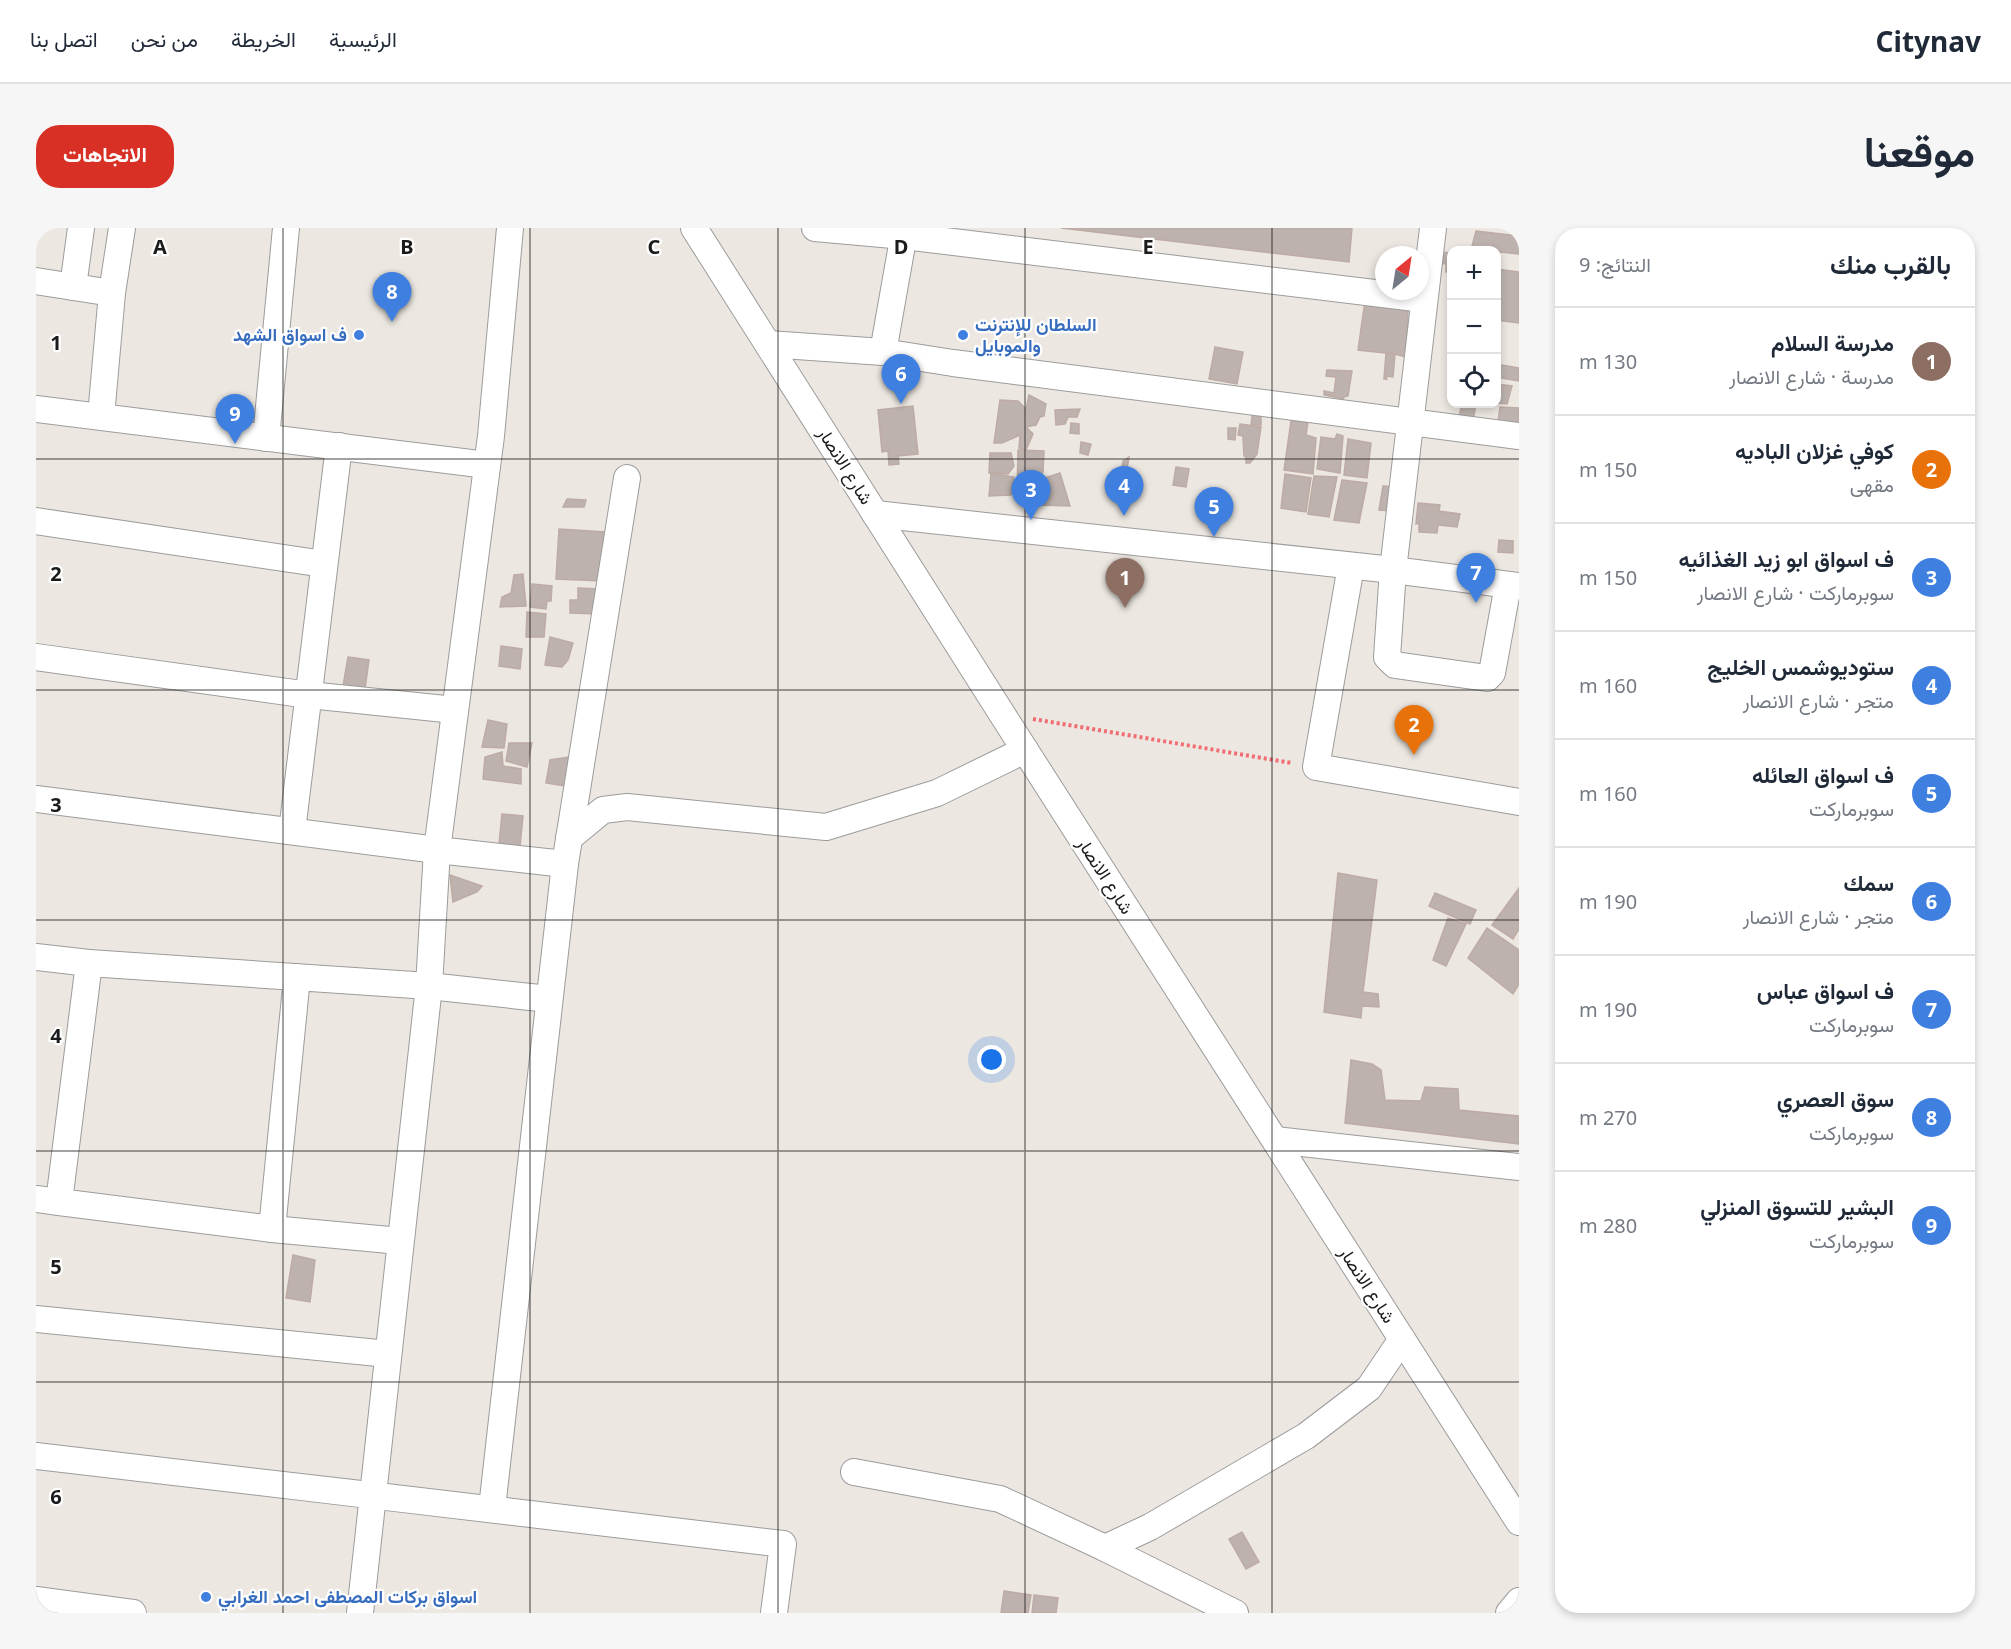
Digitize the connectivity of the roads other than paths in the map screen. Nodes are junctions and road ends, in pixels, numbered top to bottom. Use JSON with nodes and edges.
{"nodes":[{"id":1,"x":81,"y":228,"type":"edge"},
{"id":2,"x":122,"y":228,"type":"edge"},
{"id":3,"x":286,"y":228,"type":"edge"},
{"id":4,"x":510,"y":228,"type":"edge"},
{"id":5,"x":694,"y":228,"type":"edge"},
{"id":6,"x":815,"y":228,"type":"edge"},
{"id":7,"x":1433,"y":228,"type":"edge"},
{"id":8,"x":904,"y":232,"type":"edge"},
{"id":9,"x":1429,"y":264,"type":"edge"},
{"id":10,"x":36,"y":281,"type":"edge"},
{"id":11,"x":74,"y":287,"type":"junction"},
{"id":12,"x":112,"y":293,"type":"junction"},
{"id":13,"x":1375,"y":293,"type":"edge"},
{"id":14,"x":1425,"y":300,"type":"edge"},
{"id":15,"x":768,"y":344,"type":"junction"},
{"id":16,"x":883,"y":352,"type":"junction"},
{"id":17,"x":36,"y":409,"type":"edge"},
{"id":18,"x":101,"y":416,"type":"junction"},
{"id":19,"x":1410,"y":423,"type":"junction"},
{"id":20,"x":1519,"y":436,"type":"edge"},
{"id":21,"x":266,"y":438,"type":"junction"},
{"id":22,"x":339,"y":446,"type":"junction"},
{"id":23,"x":487,"y":465,"type":"junction"},
{"id":24,"x":627,"y":478,"type":"dead end"},
{"id":25,"x":875,"y":514,"type":"junction"},
{"id":26,"x":36,"y":521,"type":"edge"},
{"id":27,"x":324,"y":564,"type":"junction"},
{"id":28,"x":1351,"y":566,"type":"junction"},
{"id":29,"x":1393,"y":570,"type":"junction"},
{"id":30,"x":1513,"y":586,"type":"edge"},
{"id":31,"x":36,"y":657,"type":"edge"},
{"id":32,"x":309,"y":695,"type":"junction"},
{"id":33,"x":455,"y":710,"type":"junction"},
{"id":34,"x":1024,"y":750,"type":"junction"},
{"id":35,"x":36,"y":799,"type":"edge"},
{"id":36,"x":1519,"y":802,"type":"edge"},
{"id":37,"x":292,"y":831,"type":"junction"},
{"id":38,"x":569,"y":838,"type":"junction"},
{"id":39,"x":437,"y":850,"type":"junction"},
{"id":40,"x":565,"y":864,"type":"junction"},
{"id":41,"x":36,"y":957,"type":"edge"},
{"id":42,"x":89,"y":963,"type":"junction"},
{"id":43,"x":297,"y":977,"type":"junction"},
{"id":44,"x":429,"y":986,"type":"junction"},
{"id":45,"x":549,"y":999,"type":"junction"},
{"id":46,"x":1275,"y":1140,"type":"junction"},
{"id":47,"x":1519,"y":1167,"type":"edge"},
{"id":48,"x":47,"y":1200,"type":"edge"},
{"id":49,"x":272,"y":1229,"type":"junction"},
{"id":50,"x":400,"y":1241,"type":"junction"},
{"id":51,"x":36,"y":1319,"type":"edge"},
{"id":52,"x":1402,"y":1339,"type":"junction"},
{"id":53,"x":388,"y":1354,"type":"junction"},
{"id":54,"x":36,"y":1456,"type":"edge"},
{"id":55,"x":854,"y":1472,"type":"dead end"},
{"id":56,"x":373,"y":1496,"type":"junction"},
{"id":57,"x":492,"y":1508,"type":"junction"},
{"id":58,"x":1519,"y":1522,"type":"edge"},
{"id":59,"x":1105,"y":1548,"type":"junction"},
{"id":60,"x":36,"y":1600,"type":"edge"},
{"id":61,"x":1519,"y":1600,"type":"edge"},
{"id":62,"x":133,"y":1613,"type":"edge"},
{"id":63,"x":360,"y":1613,"type":"edge"},
{"id":64,"x":774,"y":1613,"type":"edge"},
{"id":65,"x":1235,"y":1613,"type":"edge"},
{"id":66,"x":1509,"y":1613,"type":"edge"}],
"edges":[{"from":1,"to":11,"type":"street"},
{"from":2,"to":12,"type":"street"},
{"from":3,"to":21,"type":"street"},
{"from":4,"to":23,"type":"street"},
{"from":5,"to":15,"type":"street","name":"شارع الانصار"},
{"from":6,"to":8,"type":"street"},
{"from":7,"to":9,"type":"street"},
{"from":8,"to":13,"type":"street"},
{"from":8,"to":16,"type":"street"},
{"from":10,"to":11,"type":"street"},
{"from":11,"to":12,"type":"street"},
{"from":12,"to":18,"type":"street"},
{"from":14,"to":19,"type":"street"},
{"from":15,"to":16,"type":"street"},
{"from":15,"to":25,"type":"street","name":"شارع الانصار"},
{"from":16,"to":19,"type":"street"},
{"from":17,"to":18,"type":"street"},
{"from":18,"to":21,"type":"street"},
{"from":19,"to":20,"type":"street"},
{"from":19,"to":29,"type":"street"},
{"from":21,"to":22,"type":"street"},
{"from":22,"to":23,"type":"street"},
{"from":22,"to":27,"type":"street"},
{"from":23,"to":33,"type":"street"},
{"from":24,"to":38,"type":"street"},
{"from":25,"to":28,"type":"street"},
{"from":25,"to":34,"type":"street","name":"شارع الانصار"},
{"from":26,"to":27,"type":"street"},
{"from":27,"to":32,"type":"street"},
{"from":28,"to":29,"type":"street"},
{"from":28,"to":36,"type":"street"},
{"from":29,"to":30,"type":"street"},
{"from":29,"to":30,"type":"street"},
{"from":31,"to":32,"type":"street"},
{"from":32,"to":33,"type":"street"},
{"from":32,"to":37,"type":"street"},
{"from":33,"to":39,"type":"street"},
{"from":34,"to":38,"type":"street"},
{"from":34,"to":46,"type":"street","name":"شارع الانصار"},
{"from":35,"to":37,"type":"street"},
{"from":37,"to":39,"type":"street"},
{"from":38,"to":40,"type":"street"},
{"from":39,"to":40,"type":"street"},
{"from":39,"to":44,"type":"street"},
{"from":40,"to":45,"type":"street"},
{"from":41,"to":42,"type":"street"},
{"from":42,"to":43,"type":"street"},
{"from":42,"to":48,"type":"street"},
{"from":43,"to":44,"type":"street"},
{"from":43,"to":49,"type":"street"},
{"from":44,"to":45,"type":"street"},
{"from":44,"to":50,"type":"street"},
{"from":45,"to":57,"type":"street"},
{"from":46,"to":47,"type":"street"},
{"from":46,"to":52,"type":"street","name":"شارع الانصار"},
{"from":48,"to":49,"type":"street"},
{"from":49,"to":50,"type":"street"},
{"from":50,"to":53,"type":"street"},
{"from":51,"to":53,"type":"street"},
{"from":52,"to":58,"type":"street","name":"شارع الانصار"},
{"from":52,"to":59,"type":"street"},
{"from":53,"to":56,"type":"street"},
{"from":54,"to":56,"type":"street"},
{"from":55,"to":59,"type":"street"},
{"from":56,"to":57,"type":"street"},
{"from":56,"to":63,"type":"street"},
{"from":57,"to":64,"type":"street"},
{"from":59,"to":65,"type":"street"},
{"from":60,"to":62,"type":"street"},
{"from":61,"to":66,"type":"street"}]}
